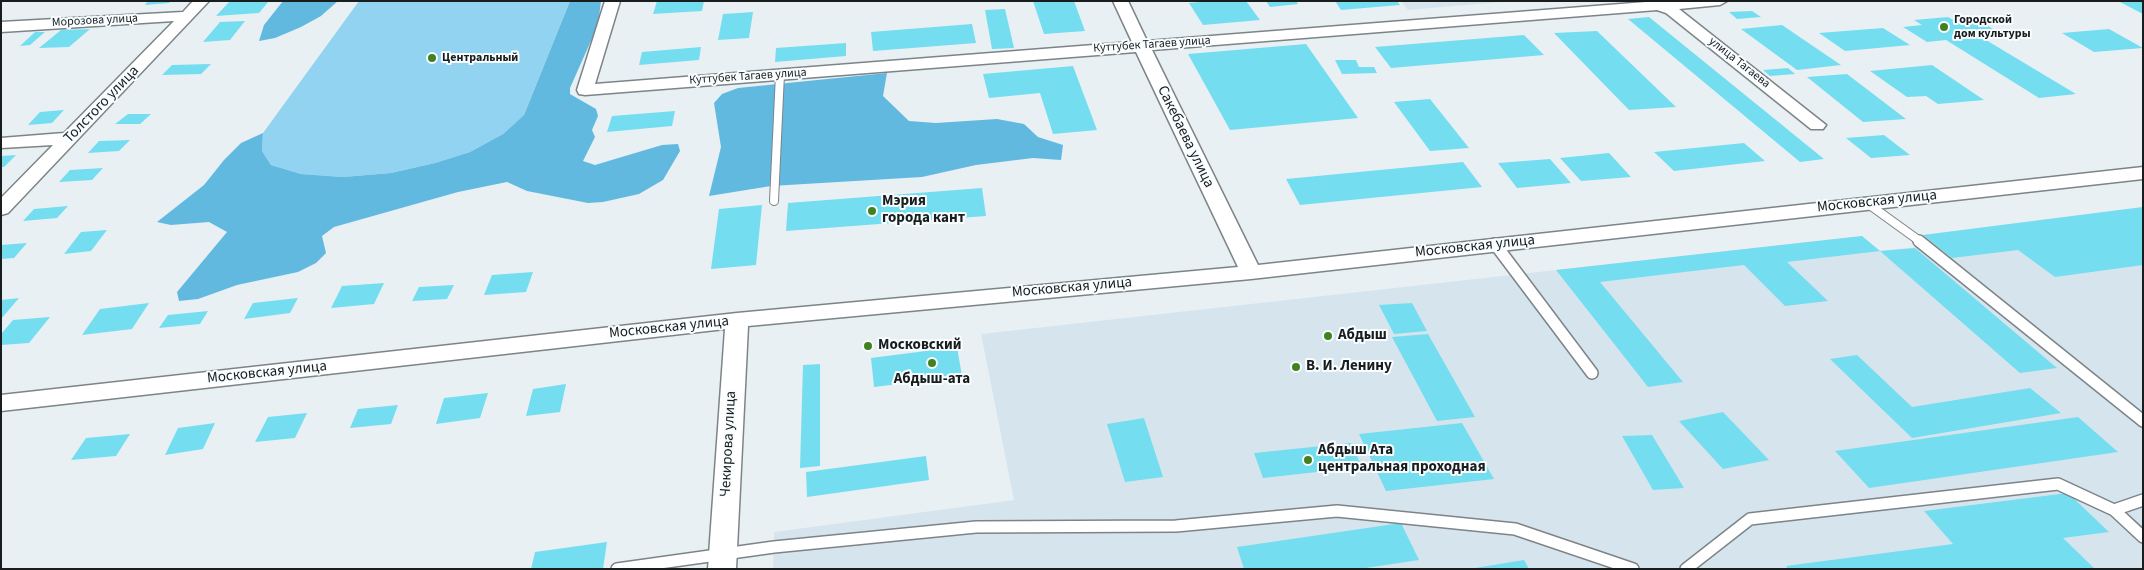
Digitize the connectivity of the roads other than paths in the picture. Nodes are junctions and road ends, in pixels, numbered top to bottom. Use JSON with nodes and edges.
{"nodes":[{"id":1,"x":202,"y":1,"type":"edge"},
{"id":2,"x":613,"y":1,"type":"edge"},
{"id":3,"x":1120,"y":1,"type":"edge"},
{"id":4,"x":1720,"y":1,"type":"edge"},
{"id":5,"x":1654,"y":4,"type":"edge"},
{"id":6,"x":188,"y":16,"type":"junction"},
{"id":7,"x":1,"y":27,"type":"edge"},
{"id":8,"x":1142,"y":46,"type":"junction"},
{"id":9,"x":780,"y":74,"type":"junction"},
{"id":10,"x":1817,"y":125,"type":"dead end"},
{"id":11,"x":70,"y":138,"type":"junction"},
{"id":12,"x":1,"y":143,"type":"edge"},
{"id":13,"x":2143,"y":172,"type":"edge"},
{"id":14,"x":774,"y":201,"type":"dead end"},
{"id":15,"x":1868,"y":203,"type":"junction"},
{"id":16,"x":1,"y":209,"type":"edge"},
{"id":17,"x":1496,"y":244,"type":"junction"},
{"id":18,"x":1251,"y":272,"type":"junction"},
{"id":19,"x":736,"y":320,"type":"junction"},
{"id":20,"x":1592,"y":374,"type":"dead end"},
{"id":21,"x":1,"y":403,"type":"edge"},
{"id":22,"x":2143,"y":421,"type":"edge"},
{"id":23,"x":2143,"y":500,"type":"edge"},
{"id":24,"x":2114,"y":510,"type":"junction"},
{"id":25,"x":2143,"y":537,"type":"edge"},
{"id":26,"x":722,"y":561,"type":"edge"},
{"id":27,"x":617,"y":569,"type":"edge"},
{"id":28,"x":1633,"y":569,"type":"edge"},
{"id":29,"x":1686,"y":569,"type":"edge"}],
"edges":[{"from":1,"to":6,"type":"street","name":"Толстого улица"},
{"from":2,"to":9,"type":"street","name":"Куттубек Тагаев улица"},
{"from":3,"to":8,"type":"street","name":"Сакебаева улица"},
{"from":4,"to":5,"type":"street","name":"Куттубек Тагаев улица"},
{"from":5,"to":8,"type":"street","name":"Куттубек Тагаев улица"},
{"from":5,"to":10,"type":"street","name":"улица Тагаева"},
{"from":6,"to":7,"type":"street","name":"Морозова улица"},
{"from":6,"to":11,"type":"street","name":"Толстого улица"},
{"from":8,"to":9,"type":"street","name":"Куттубек Тагаев улица"},
{"from":8,"to":18,"type":"street","name":"Сакебаева улица"},
{"from":9,"to":14,"type":"lane"},
{"from":11,"to":12,"type":"street"},
{"from":11,"to":16,"type":"street","name":"Толстого улица"},
{"from":13,"to":15,"type":"street","name":"Московская улица"},
{"from":15,"to":17,"type":"street","name":"Московская улица"},
{"from":15,"to":22,"type":"lane"},
{"from":17,"to":18,"type":"street","name":"Московская улица"},
{"from":17,"to":20,"type":"lane"},
{"from":18,"to":19,"type":"street","name":"Московская улица"},
{"from":19,"to":21,"type":"street","name":"Московская улица"},
{"from":19,"to":26,"type":"street","name":"Чекирова улица"},
{"from":23,"to":24,"type":"lane"},
{"from":24,"to":25,"type":"lane"},
{"from":24,"to":29,"type":"lane"},
{"from":26,"to":27,"type":"lane"},
{"from":26,"to":28,"type":"lane"}]}
